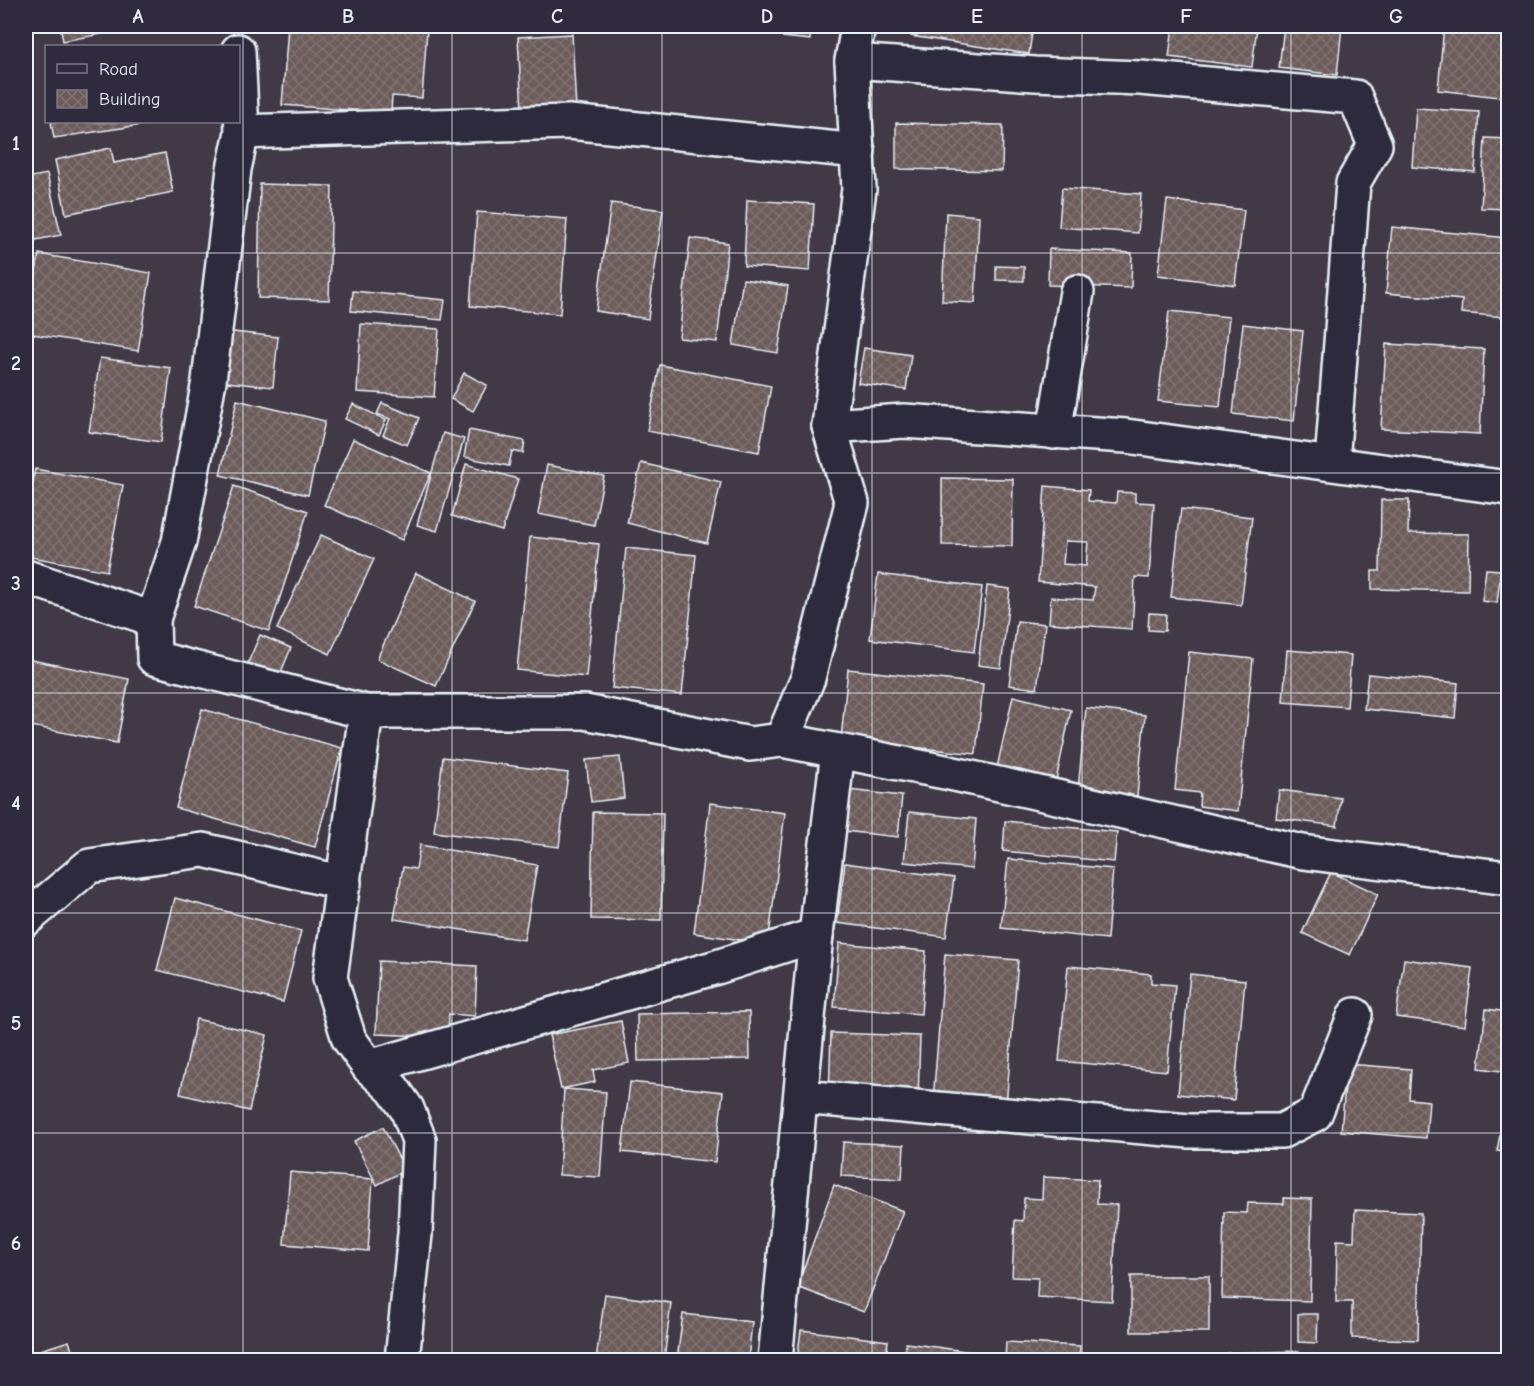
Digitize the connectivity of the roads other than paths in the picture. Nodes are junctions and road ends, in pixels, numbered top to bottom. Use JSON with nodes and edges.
{"nodes":[{"id":1,"x":237,"y":26,"type":"edge"},
{"id":2,"x":858,"y":26,"type":"edge"},
{"id":3,"x":238,"y":45,"type":"edge"},
{"id":4,"x":852,"y":61,"type":"junction"},
{"id":5,"x":240,"y":90,"type":"edge"},
{"id":6,"x":242,"y":132,"type":"junction"},
{"id":7,"x":858,"y":151,"type":"junction"},
{"id":8,"x":1077,"y":292,"type":"dead end"},
{"id":9,"x":829,"y":426,"type":"junction"},
{"id":10,"x":1054,"y":432,"type":"junction"},
{"id":11,"x":1332,"y":463,"type":"junction"},
{"id":12,"x":1509,"y":488,"type":"edge"},
{"id":13,"x":26,"y":577,"type":"edge"},
{"id":14,"x":153,"y":619,"type":"junction"},
{"id":15,"x":366,"y":712,"type":"junction"},
{"id":16,"x":782,"y":740,"type":"junction"},
{"id":17,"x":838,"y":751,"type":"junction"},
{"id":18,"x":1509,"y":878,"type":"edge"},
{"id":19,"x":344,"y":883,"type":"junction"},
{"id":20,"x":26,"y":919,"type":"edge"},
{"id":21,"x":816,"y":935,"type":"junction"},
{"id":22,"x":1355,"y":1015,"type":"dead end"},
{"id":23,"x":369,"y":1067,"type":"junction"},
{"id":24,"x":801,"y":1097,"type":"junction"},
{"id":25,"x":402,"y":1360,"type":"edge"},
{"id":26,"x":775,"y":1360,"type":"edge"}],
"edges":[{"from":1,"to":3,"type":"street"},
{"from":2,"to":4,"type":"street"},
{"from":4,"to":7,"type":"street"},
{"from":4,"to":11,"type":"street"},
{"from":5,"to":6,"type":"street"},
{"from":6,"to":7,"type":"street"},
{"from":6,"to":14,"type":"street"},
{"from":7,"to":9,"type":"street"},
{"from":8,"to":10,"type":"street"},
{"from":9,"to":10,"type":"street"},
{"from":9,"to":16,"type":"street"},
{"from":10,"to":11,"type":"street"},
{"from":11,"to":12,"type":"street"},
{"from":13,"to":14,"type":"street"},
{"from":14,"to":15,"type":"street"},
{"from":15,"to":16,"type":"street"},
{"from":15,"to":19,"type":"street"},
{"from":16,"to":17,"type":"street"},
{"from":17,"to":18,"type":"street"},
{"from":17,"to":21,"type":"street"},
{"from":19,"to":20,"type":"street"},
{"from":19,"to":23,"type":"street"},
{"from":21,"to":23,"type":"street"},
{"from":21,"to":24,"type":"street"},
{"from":22,"to":24,"type":"street"},
{"from":23,"to":25,"type":"street"},
{"from":24,"to":26,"type":"street"}]}
